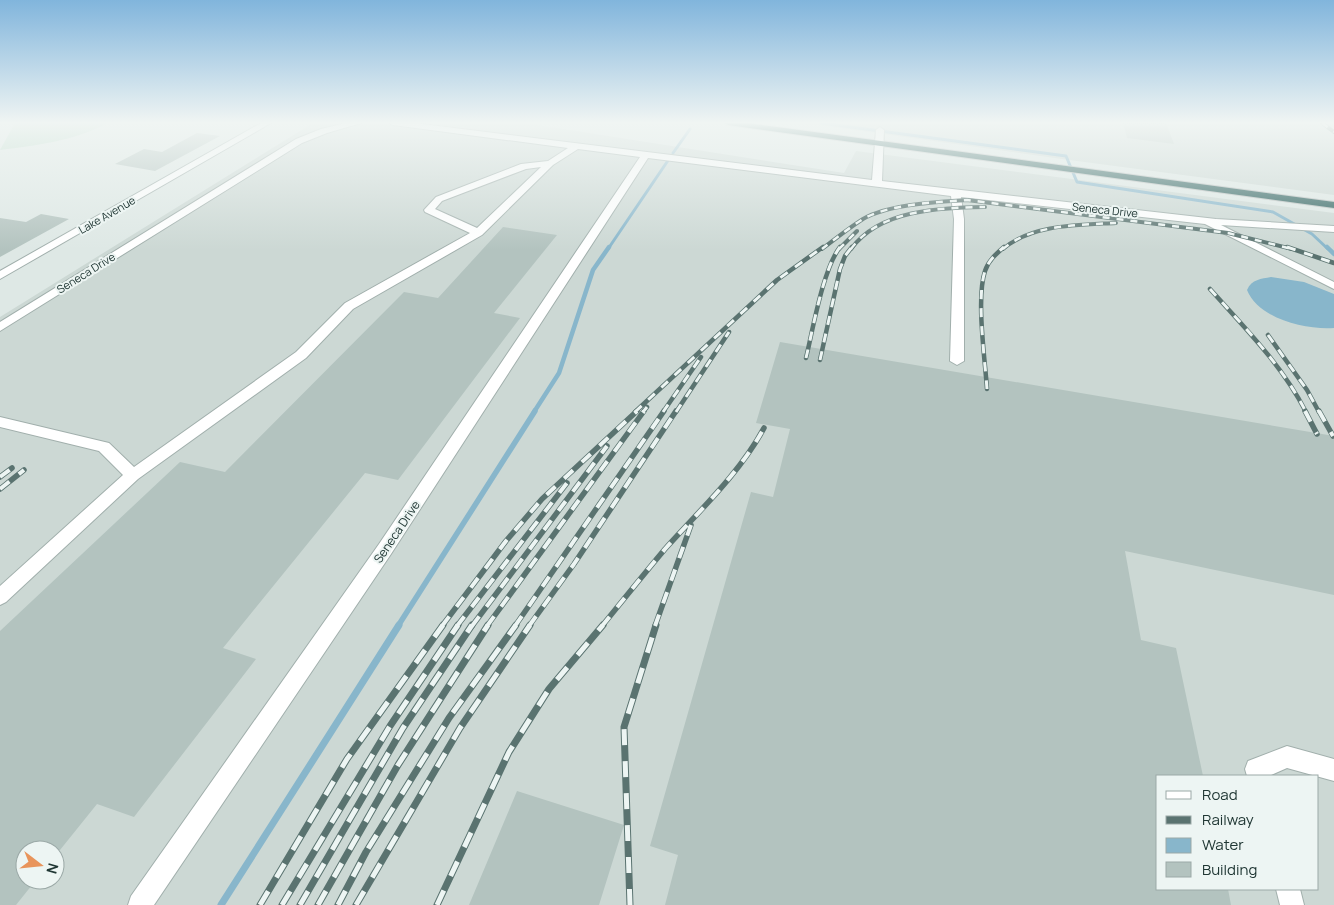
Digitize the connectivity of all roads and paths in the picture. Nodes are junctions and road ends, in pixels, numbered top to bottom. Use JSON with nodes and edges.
{"nodes":[{"id":1,"x":193,"y":165,"type":"edge"},
{"id":2,"x":259,"y":165,"type":"edge"},
{"id":3,"x":531,"y":165,"type":"edge"},
{"id":4,"x":548,"y":165,"type":"edge"},
{"id":5,"x":639,"y":165,"type":"edge"},
{"id":6,"x":735,"y":165,"type":"edge"},
{"id":7,"x":877,"y":165,"type":"edge"},
{"id":8,"x":1042,"y":165,"type":"edge"},
{"id":9,"x":877,"y":183,"type":"junction"},
{"id":10,"x":954,"y":193,"type":"junction"},
{"id":11,"x":1334,"y":205,"type":"edge"},
{"id":12,"x":1202,"y":220,"type":"junction"},
{"id":13,"x":1334,"y":228,"type":"edge"},
{"id":14,"x":478,"y":233,"type":"junction"},
{"id":15,"x":0,"y":276,"type":"edge"},
{"id":16,"x":1334,"y":286,"type":"edge"},
{"id":17,"x":0,"y":327,"type":"edge"},
{"id":18,"x":957,"y":361,"type":"dead end"},
{"id":19,"x":0,"y":422,"type":"edge"},
{"id":20,"x":133,"y":474,"type":"junction"},
{"id":21,"x":0,"y":597,"type":"edge"},
{"id":22,"x":1334,"y":770,"type":"edge"},
{"id":23,"x":1258,"y":775,"type":"edge"},
{"id":24,"x":1288,"y":890,"type":"edge"},
{"id":25,"x":140,"y":905,"type":"edge"},
{"id":26,"x":1292,"y":905,"type":"edge"}],
"edges":[{"from":1,"to":15,"type":"street","name":"Lake Avenue"},
{"from":2,"to":17,"type":"street","name":"Seneca Drive"},
{"from":3,"to":14,"type":"street"},
{"from":4,"to":14,"type":"street"},
{"from":5,"to":25,"type":"street","name":"Seneca Drive"},
{"from":6,"to":9,"type":"street","name":"Seneca Drive"},
{"from":7,"to":9,"type":"street"},
{"from":8,"to":11,"type":"highway"},
{"from":9,"to":10,"type":"street","name":"Seneca Drive"},
{"from":10,"to":12,"type":"street","name":"Seneca Drive"},
{"from":10,"to":18,"type":"street"},
{"from":12,"to":13,"type":"street","name":"Seneca Drive"},
{"from":12,"to":16,"type":"street"},
{"from":14,"to":20,"type":"street"},
{"from":19,"to":20,"type":"street"},
{"from":20,"to":21,"type":"street"},
{"from":22,"to":23,"type":"street"},
{"from":24,"to":26,"type":"street"}]}
